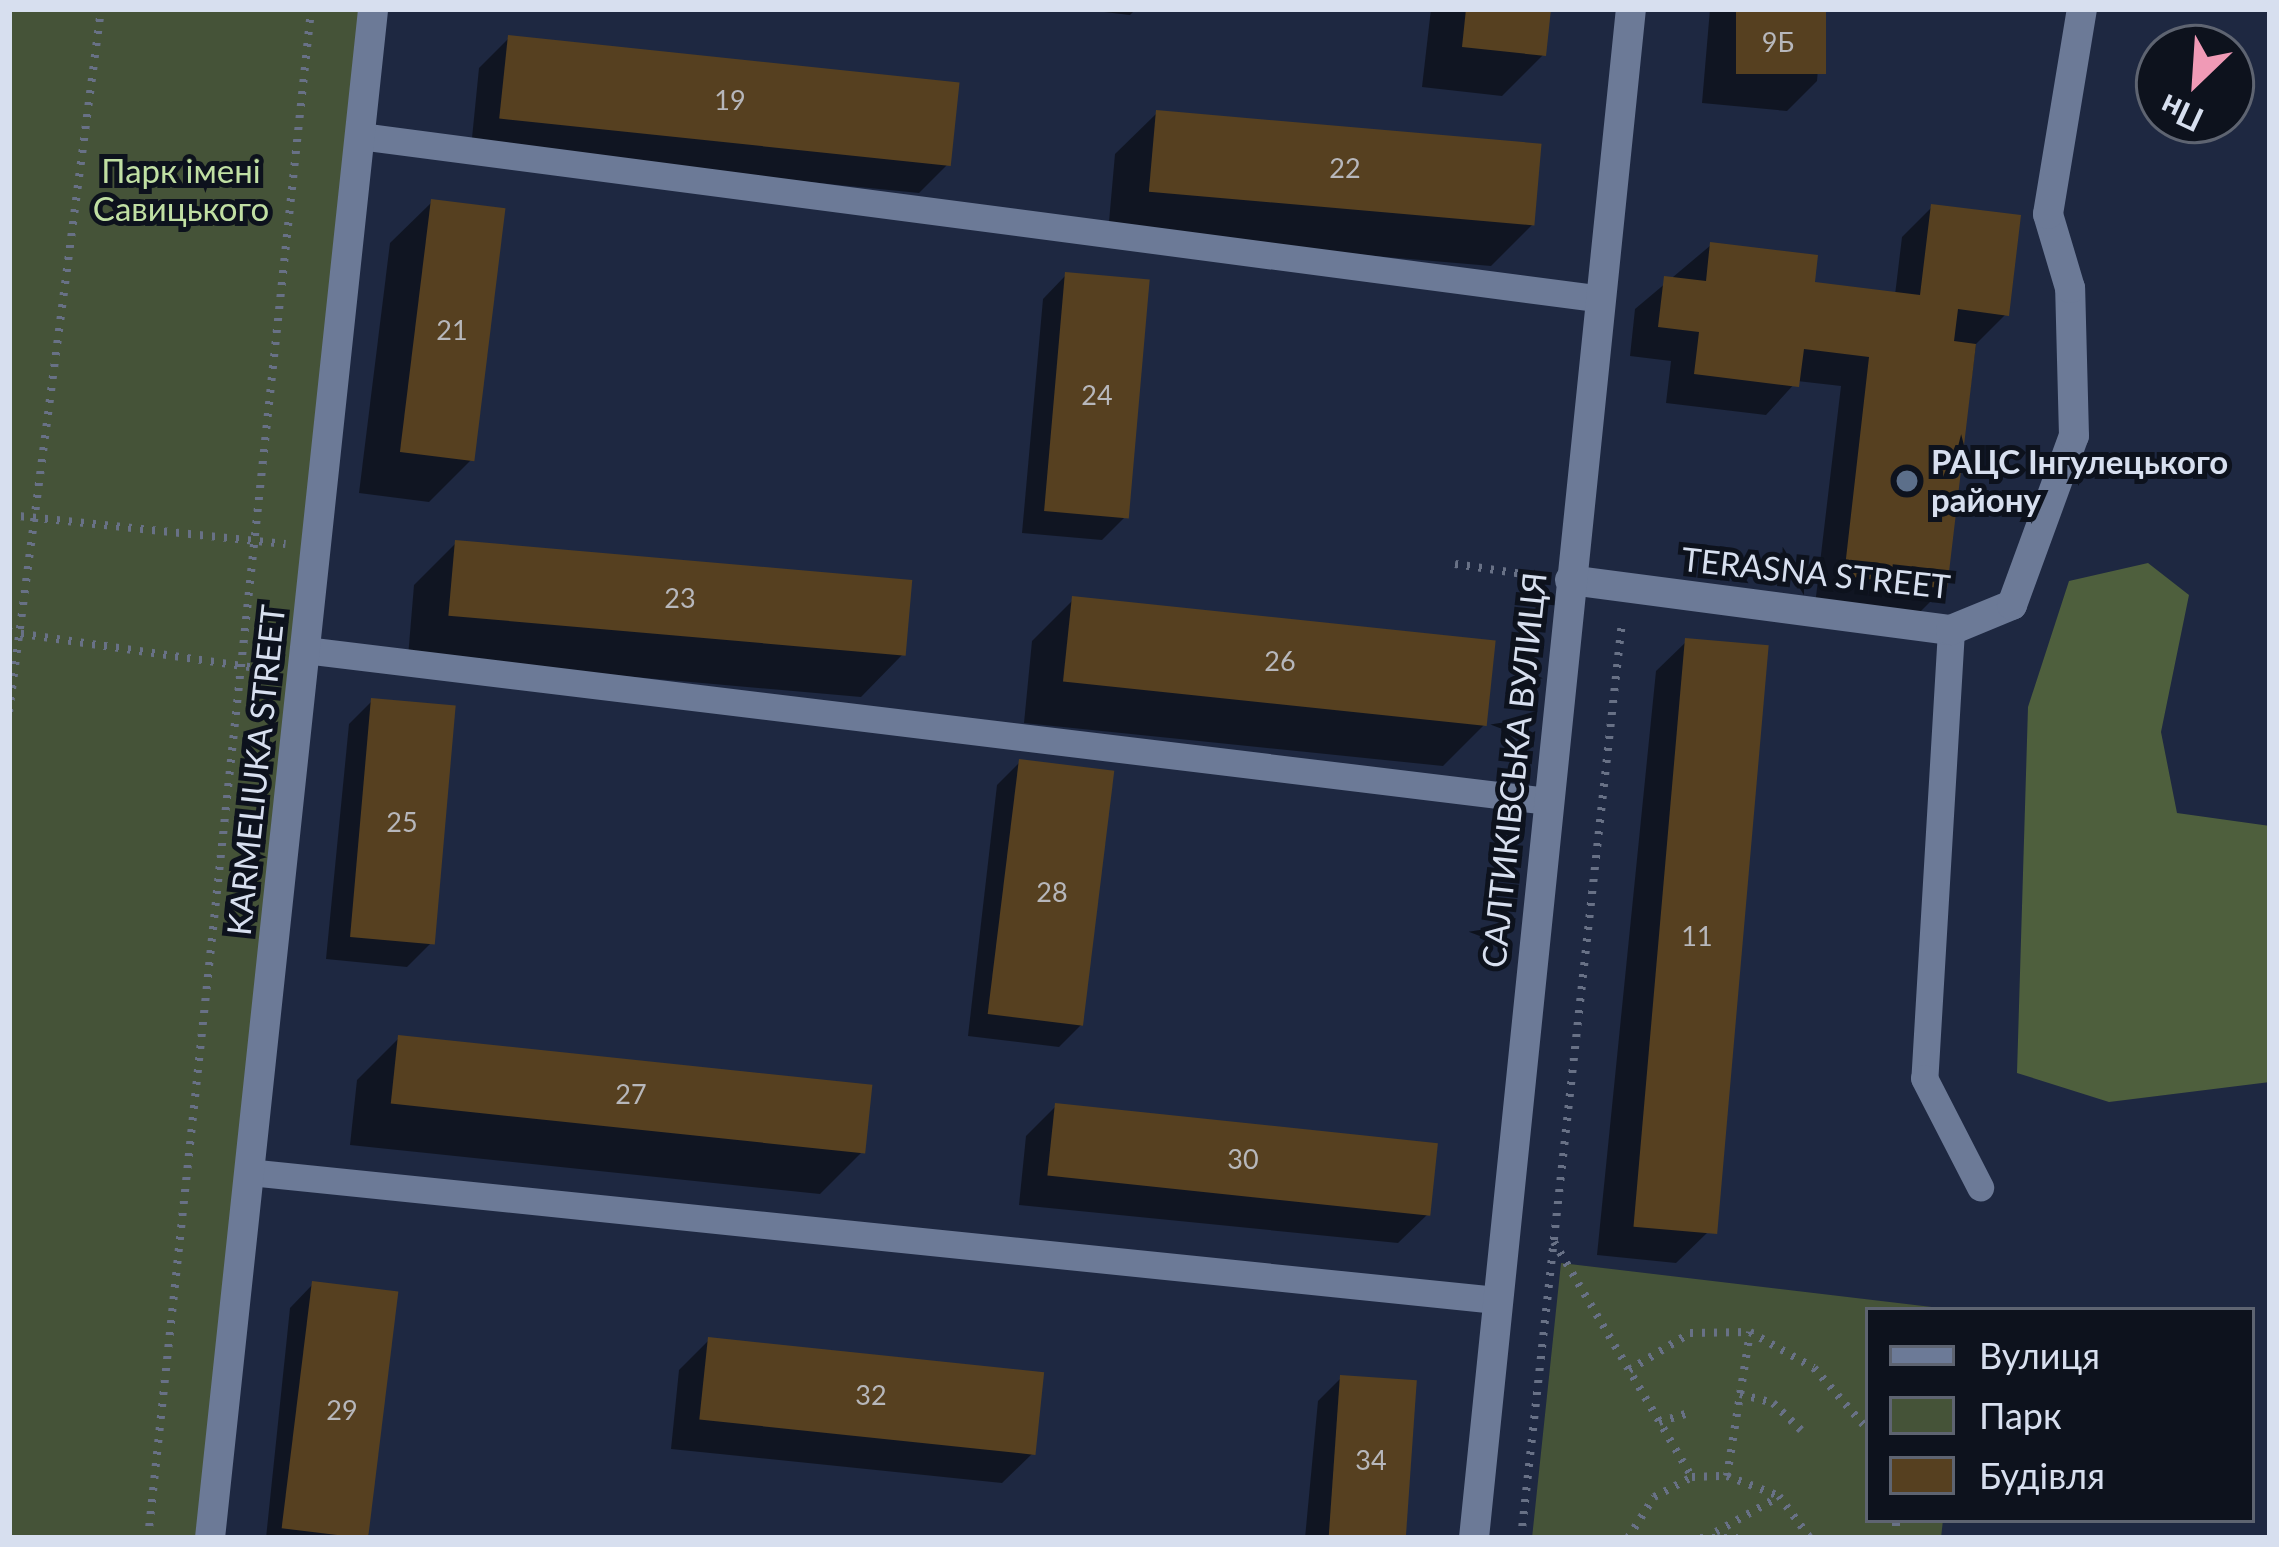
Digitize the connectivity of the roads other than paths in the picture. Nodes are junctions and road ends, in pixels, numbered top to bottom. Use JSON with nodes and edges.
{"nodes":[{"id":1,"x":374,"y":9,"type":"edge"},
{"id":2,"x":1631,"y":9,"type":"edge"},
{"id":3,"x":2082,"y":9,"type":"edge"},
{"id":4,"x":360,"y":136,"type":"junction"},
{"id":5,"x":1596,"y":298,"type":"junction"},
{"id":6,"x":1570,"y":580,"type":"junction"},
{"id":7,"x":1951,"y":630,"type":"junction"},
{"id":8,"x":304,"y":663,"type":"junction"},
{"id":9,"x":1547,"y":801,"type":"junction"},
{"id":10,"x":249,"y":1172,"type":"junction"},
{"id":11,"x":1980,"y":1186,"type":"dead end"},
{"id":12,"x":1496,"y":1300,"type":"junction"},
{"id":13,"x":210,"y":1538,"type":"edge"},
{"id":14,"x":1474,"y":1538,"type":"edge"}],
"edges":[{"from":1,"to":4,"type":"street","name":"KARMELIUKA STREET"},
{"from":2,"to":5,"type":"street","name":"САЛТИКІВСЬКА ВУЛИЦЯ"},
{"from":3,"to":7,"type":"street","name":"TERASNA STREET"},
{"from":4,"to":5,"type":"lane"},
{"from":4,"to":8,"type":"street","name":"KARMELIUKA STREET"},
{"from":5,"to":6,"type":"street","name":"САЛТИКІВСЬКА ВУЛИЦЯ"},
{"from":6,"to":7,"type":"street","name":"TERASNA STREET"},
{"from":6,"to":9,"type":"street","name":"САЛТИКІВСЬКА ВУЛИЦЯ"},
{"from":7,"to":11,"type":"lane"},
{"from":8,"to":9,"type":"lane"},
{"from":8,"to":10,"type":"street","name":"KARMELIUKA STREET"},
{"from":9,"to":12,"type":"street","name":"САЛТИКІВСЬКА ВУЛИЦЯ"},
{"from":10,"to":12,"type":"lane"},
{"from":10,"to":13,"type":"street","name":"KARMELIUKA STREET"},
{"from":12,"to":14,"type":"street","name":"САЛТИКІВСЬКА ВУЛИЦЯ"}]}
